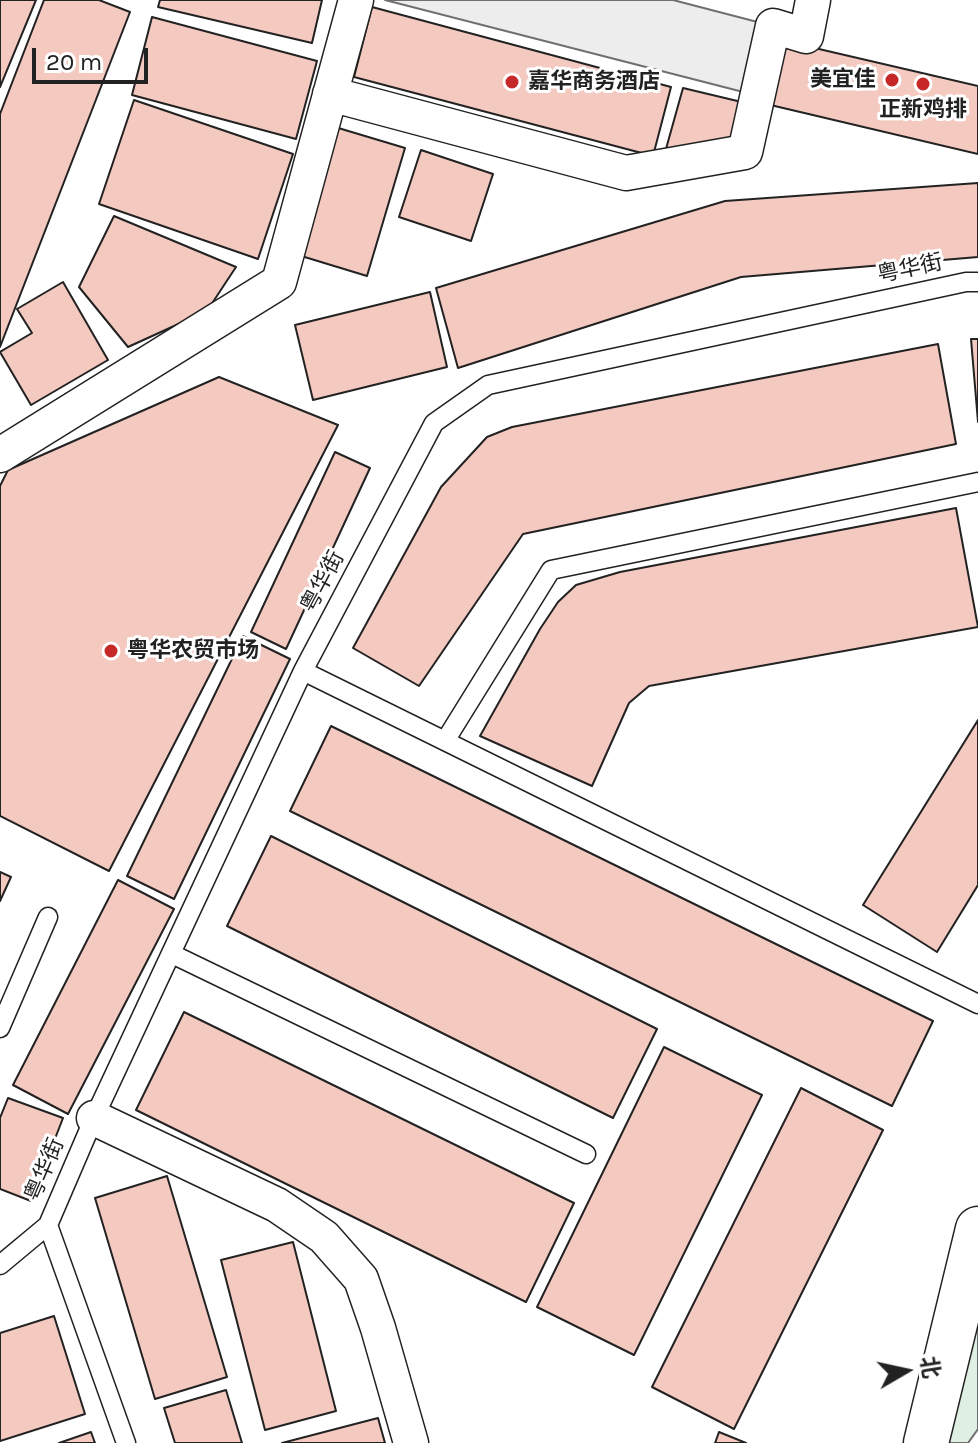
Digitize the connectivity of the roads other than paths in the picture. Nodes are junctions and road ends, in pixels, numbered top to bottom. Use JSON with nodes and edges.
{"nodes":[{"id":1,"x":356,"y":0,"type":"edge"},
{"id":2,"x":813,"y":0,"type":"edge"},
{"id":3,"x":330,"y":94,"type":"junction"},
{"id":4,"x":978,"y":282,"type":"edge"},
{"id":5,"x":0,"y":455,"type":"edge"},
{"id":6,"x":978,"y":482,"type":"edge"},
{"id":7,"x":303,"y":671,"type":"junction"},
{"id":8,"x":445,"y":741,"type":"junction"},
{"id":9,"x":48,"y":917,"type":"dead end"},
{"id":10,"x":172,"y":954,"type":"junction"},
{"id":11,"x":978,"y":1004,"type":"edge"},
{"id":12,"x":0,"y":1028,"type":"edge"},
{"id":13,"x":94,"y":1118,"type":"junction"},
{"id":14,"x":586,"y":1154,"type":"dead end"},
{"id":15,"x":48,"y":1225,"type":"junction"},
{"id":16,"x":978,"y":1229,"type":"edge"},
{"id":17,"x":0,"y":1265,"type":"edge"},
{"id":18,"x":126,"y":1443,"type":"edge"},
{"id":19,"x":411,"y":1443,"type":"edge"},
{"id":20,"x":926,"y":1443,"type":"edge"}],
"edges":[{"from":1,"to":3,"type":"street"},
{"from":2,"to":3,"type":"street"},
{"from":3,"to":5,"type":"street"},
{"from":4,"to":7,"type":"lane","name":"粤华街"},
{"from":6,"to":8,"type":"lane"},
{"from":7,"to":8,"type":"lane"},
{"from":7,"to":10,"type":"lane","name":"粤华街"},
{"from":8,"to":11,"type":"lane"},
{"from":9,"to":12,"type":"lane"},
{"from":10,"to":13,"type":"lane","name":"粤华街"},
{"from":10,"to":14,"type":"lane"},
{"from":13,"to":15,"type":"lane","name":"粤华街"},
{"from":13,"to":19,"type":"street"},
{"from":15,"to":17,"type":"lane","name":"粤华街"},
{"from":15,"to":18,"type":"lane"},
{"from":16,"to":20,"type":"street"}]}
